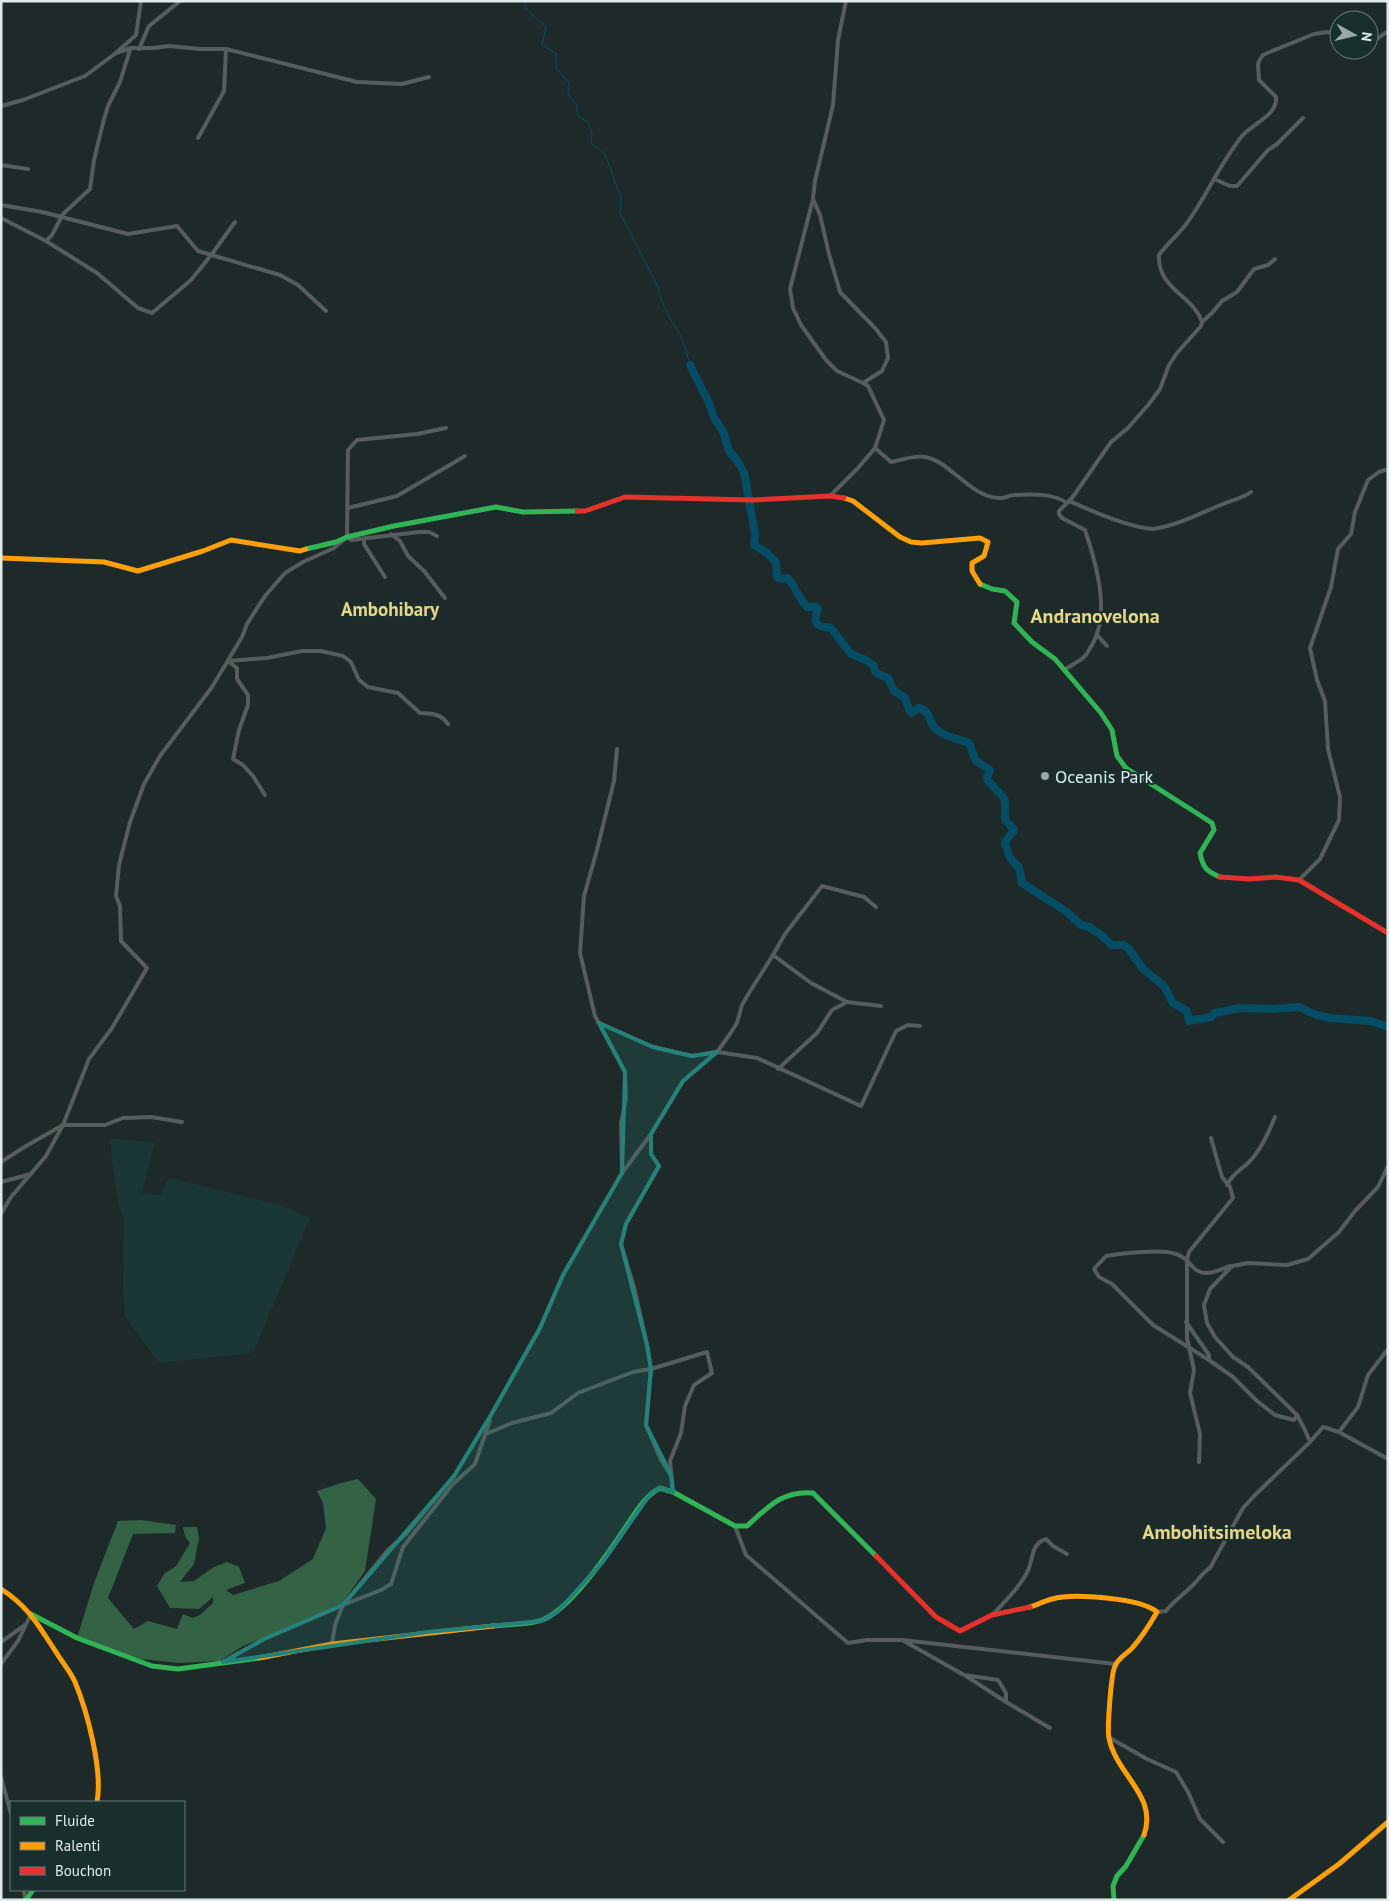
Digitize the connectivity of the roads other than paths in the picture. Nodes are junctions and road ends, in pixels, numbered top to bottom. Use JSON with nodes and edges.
{"nodes":[{"id":1,"x":142,"y":1,"type":"edge"},
{"id":2,"x":180,"y":1,"type":"edge"},
{"id":3,"x":846,"y":1,"type":"edge"},
{"id":4,"x":1329,"y":32,"type":"edge"},
{"id":5,"x":139,"y":49,"type":"junction"},
{"id":6,"x":226,"y":49,"type":"junction"},
{"id":7,"x":130,"y":50,"type":"junction"},
{"id":8,"x":116,"y":53,"type":"junction"},
{"id":9,"x":428,"y":77,"type":"dead end"},
{"id":10,"x":1,"y":106,"type":"edge"},
{"id":11,"x":1304,"y":118,"type":"dead end"},
{"id":12,"x":198,"y":138,"type":"dead end"},
{"id":13,"x":1,"y":165,"type":"edge"},
{"id":14,"x":28,"y":169,"type":"dead end"},
{"id":15,"x":1214,"y":179,"type":"junction"},
{"id":16,"x":813,"y":199,"type":"junction"},
{"id":17,"x":1,"y":205,"type":"edge"},
{"id":18,"x":62,"y":217,"type":"junction"},
{"id":19,"x":1,"y":218,"type":"edge"},
{"id":20,"x":235,"y":222,"type":"dead end"},
{"id":21,"x":46,"y":241,"type":"junction"},
{"id":22,"x":212,"y":254,"type":"junction"},
{"id":23,"x":1275,"y":259,"type":"dead end"},
{"id":24,"x":326,"y":311,"type":"dead end"},
{"id":25,"x":1202,"y":322,"type":"junction"},
{"id":26,"x":863,"y":383,"type":"junction"},
{"id":27,"x":446,"y":428,"type":"dead end"},
{"id":28,"x":875,"y":448,"type":"junction"},
{"id":29,"x":465,"y":456,"type":"dead end"},
{"id":30,"x":1388,"y":469,"type":"edge"},
{"id":31,"x":1251,"y":492,"type":"dead end"},
{"id":32,"x":830,"y":496,"type":"junction"},
{"id":33,"x":1068,"y":502,"type":"junction"},
{"id":34,"x":348,"y":508,"type":"junction"},
{"id":35,"x":391,"y":534,"type":"junction"},
{"id":36,"x":437,"y":536,"type":"dead end"},
{"id":37,"x":347,"y":537,"type":"junction"},
{"id":38,"x":364,"y":539,"type":"junction"},
{"id":39,"x":1,"y":558,"type":"edge"},
{"id":40,"x":385,"y":577,"type":"dead end"},
{"id":41,"x":445,"y":598,"type":"dead end"},
{"id":42,"x":1097,"y":635,"type":"junction"},
{"id":43,"x":1107,"y":646,"type":"dead end"},
{"id":44,"x":228,"y":661,"type":"junction"},
{"id":45,"x":1063,"y":670,"type":"junction"},
{"id":46,"x":448,"y":724,"type":"dead end"},
{"id":47,"x":617,"y":750,"type":"dead end"},
{"id":48,"x":265,"y":794,"type":"dead end"},
{"id":49,"x":1300,"y":880,"type":"junction"},
{"id":50,"x":876,"y":907,"type":"dead end"},
{"id":51,"x":1388,"y":932,"type":"edge"},
{"id":52,"x":773,"y":955,"type":"junction"},
{"id":53,"x":847,"y":1002,"type":"junction"},
{"id":54,"x":881,"y":1006,"type":"dead end"},
{"id":55,"x":599,"y":1023,"type":"junction"},
{"id":56,"x":920,"y":1026,"type":"dead end"},
{"id":57,"x":717,"y":1052,"type":"junction"},
{"id":58,"x":778,"y":1069,"type":"junction"},
{"id":59,"x":1275,"y":1117,"type":"dead end"},
{"id":60,"x":182,"y":1122,"type":"dead end"},
{"id":61,"x":63,"y":1125,"type":"junction"},
{"id":62,"x":651,"y":1134,"type":"junction"},
{"id":63,"x":1211,"y":1138,"type":"dead end"},
{"id":64,"x":1,"y":1162,"type":"edge"},
{"id":65,"x":1388,"y":1166,"type":"edge"},
{"id":66,"x":622,"y":1173,"type":"junction"},
{"id":67,"x":31,"y":1174,"type":"junction"},
{"id":68,"x":1,"y":1182,"type":"edge"},
{"id":69,"x":1227,"y":1185,"type":"junction"},
{"id":70,"x":1,"y":1214,"type":"edge"},
{"id":71,"x":1186,"y":1260,"type":"junction"},
{"id":72,"x":1232,"y":1266,"type":"junction"},
{"id":73,"x":1186,"y":1322,"type":"junction"},
{"id":74,"x":1189,"y":1349,"type":"junction"},
{"id":75,"x":1388,"y":1349,"type":"edge"},
{"id":76,"x":1209,"y":1360,"type":"junction"},
{"id":77,"x":651,"y":1368,"type":"junction"},
{"id":78,"x":491,"y":1415,"type":"junction"},
{"id":79,"x":1296,"y":1415,"type":"junction"},
{"id":80,"x":1340,"y":1432,"type":"junction"},
{"id":81,"x":486,"y":1434,"type":"junction"},
{"id":82,"x":1310,"y":1442,"type":"junction"},
{"id":83,"x":1388,"y":1459,"type":"edge"},
{"id":84,"x":1200,"y":1462,"type":"dead end"},
{"id":85,"x":671,"y":1475,"type":"junction"},
{"id":86,"x":673,"y":1492,"type":"junction"},
{"id":87,"x":735,"y":1526,"type":"junction"},
{"id":88,"x":1067,"y":1554,"type":"dead end"},
{"id":89,"x":1,"y":1589,"type":"edge"},
{"id":90,"x":343,"y":1605,"type":"junction"},
{"id":91,"x":1157,"y":1612,"type":"junction"},
{"id":92,"x":32,"y":1614,"type":"junction"},
{"id":93,"x":992,"y":1615,"type":"junction"},
{"id":94,"x":26,"y":1624,"type":"junction"},
{"id":95,"x":902,"y":1640,"type":"junction"},
{"id":96,"x":1,"y":1642,"type":"edge"},
{"id":97,"x":332,"y":1644,"type":"junction"},
{"id":98,"x":223,"y":1662,"type":"junction"},
{"id":99,"x":1,"y":1664,"type":"edge"},
{"id":100,"x":1115,"y":1664,"type":"junction"},
{"id":101,"x":964,"y":1675,"type":"junction"},
{"id":102,"x":1006,"y":1702,"type":"junction"},
{"id":103,"x":1050,"y":1728,"type":"dead end"},
{"id":104,"x":1109,"y":1738,"type":"junction"},
{"id":105,"x":1,"y":1776,"type":"edge"},
{"id":106,"x":97,"y":1801,"type":"edge"},
{"id":107,"x":10,"y":1810,"type":"edge"},
{"id":108,"x":1388,"y":1822,"type":"edge"},
{"id":109,"x":1223,"y":1842,"type":"dead end"},
{"id":110,"x":1114,"y":1900,"type":"edge"},
{"id":111,"x":1289,"y":1900,"type":"edge"}],
"edges":[{"from":1,"to":8,"type":"street"},
{"from":2,"to":5,"type":"street"},
{"from":3,"to":16,"type":"street"},
{"from":4,"to":15,"type":"street"},
{"from":5,"to":6,"type":"street"},
{"from":5,"to":7,"type":"street"},
{"from":6,"to":9,"type":"street"},
{"from":6,"to":12,"type":"street"},
{"from":7,"to":8,"type":"street"},
{"from":7,"to":18,"type":"street"},
{"from":8,"to":10,"type":"street"},
{"from":11,"to":15,"type":"street"},
{"from":13,"to":14,"type":"street"},
{"from":15,"to":25,"type":"street"},
{"from":16,"to":26,"type":"street"},
{"from":16,"to":26,"type":"street"},
{"from":17,"to":18,"type":"street"},
{"from":18,"to":21,"type":"street"},
{"from":18,"to":22,"type":"street"},
{"from":19,"to":21,"type":"street"},
{"from":20,"to":22,"type":"street"},
{"from":21,"to":22,"type":"street"},
{"from":22,"to":24,"type":"street"},
{"from":23,"to":25,"type":"street"},
{"from":25,"to":33,"type":"street"},
{"from":26,"to":28,"type":"street"},
{"from":27,"to":34,"type":"street"},
{"from":28,"to":32,"type":"street"},
{"from":28,"to":33,"type":"street"},
{"from":29,"to":34,"type":"street"},
{"from":30,"to":49,"type":"street"},
{"from":31,"to":33,"type":"street"},
{"from":32,"to":37,"type":"street"},
{"from":32,"to":45,"type":"street"},
{"from":33,"to":42,"type":"street"},
{"from":34,"to":37,"type":"street"},
{"from":35,"to":36,"type":"street"},
{"from":35,"to":38,"type":"street"},
{"from":35,"to":41,"type":"street"},
{"from":37,"to":38,"type":"street"},
{"from":37,"to":39,"type":"street"},
{"from":37,"to":44,"type":"street"},
{"from":38,"to":40,"type":"street"},
{"from":42,"to":43,"type":"street"},
{"from":42,"to":45,"type":"street"},
{"from":44,"to":46,"type":"street"},
{"from":44,"to":48,"type":"street"},
{"from":44,"to":61,"type":"street"},
{"from":45,"to":49,"type":"street"},
{"from":47,"to":55,"type":"street"},
{"from":49,"to":51,"type":"street"},
{"from":50,"to":52,"type":"street"},
{"from":52,"to":53,"type":"street"},
{"from":52,"to":57,"type":"street"},
{"from":53,"to":54,"type":"street"},
{"from":53,"to":58,"type":"street"},
{"from":55,"to":57,"type":"street"},
{"from":55,"to":66,"type":"street"},
{"from":56,"to":58,"type":"street"},
{"from":57,"to":58,"type":"street"},
{"from":57,"to":62,"type":"street"},
{"from":59,"to":69,"type":"street"},
{"from":60,"to":61,"type":"street"},
{"from":61,"to":64,"type":"street"},
{"from":61,"to":67,"type":"street"},
{"from":62,"to":66,"type":"street"},
{"from":62,"to":77,"type":"street"},
{"from":63,"to":69,"type":"street"},
{"from":65,"to":72,"type":"street"},
{"from":66,"to":78,"type":"street"},
{"from":67,"to":68,"type":"street"},
{"from":67,"to":70,"type":"street"},
{"from":69,"to":71,"type":"street"},
{"from":71,"to":72,"type":"street"},
{"from":71,"to":73,"type":"street"},
{"from":71,"to":74,"type":"street"},
{"from":72,"to":79,"type":"street"},
{"from":73,"to":74,"type":"street"},
{"from":73,"to":76,"type":"street"},
{"from":74,"to":76,"type":"street"},
{"from":74,"to":84,"type":"street"},
{"from":75,"to":80,"type":"street"},
{"from":76,"to":79,"type":"street"},
{"from":77,"to":81,"type":"street"},
{"from":77,"to":85,"type":"street"},
{"from":77,"to":85,"type":"street"},
{"from":78,"to":81,"type":"street"},
{"from":78,"to":90,"type":"street"},
{"from":79,"to":82,"type":"street"},
{"from":80,"to":82,"type":"street"},
{"from":80,"to":83,"type":"street"},
{"from":81,"to":90,"type":"street"},
{"from":82,"to":91,"type":"street"},
{"from":85,"to":86,"type":"street"},
{"from":86,"to":87,"type":"street"},
{"from":86,"to":97,"type":"street"},
{"from":87,"to":93,"type":"street"},
{"from":87,"to":95,"type":"street"},
{"from":88,"to":93,"type":"street"},
{"from":89,"to":92,"type":"street"},
{"from":90,"to":97,"type":"street"},
{"from":90,"to":98,"type":"street"},
{"from":91,"to":93,"type":"street"},
{"from":91,"to":100,"type":"street"},
{"from":92,"to":94,"type":"street"},
{"from":92,"to":98,"type":"street"},
{"from":92,"to":106,"type":"street"},
{"from":94,"to":96,"type":"street"},
{"from":94,"to":99,"type":"street"},
{"from":95,"to":100,"type":"street"},
{"from":95,"to":101,"type":"street"},
{"from":97,"to":98,"type":"street"},
{"from":100,"to":104,"type":"street"},
{"from":101,"to":102,"type":"street"},
{"from":101,"to":102,"type":"street"},
{"from":102,"to":103,"type":"street"},
{"from":104,"to":109,"type":"street"},
{"from":104,"to":110,"type":"street"},
{"from":105,"to":107,"type":"street"},
{"from":108,"to":111,"type":"street"}]}
